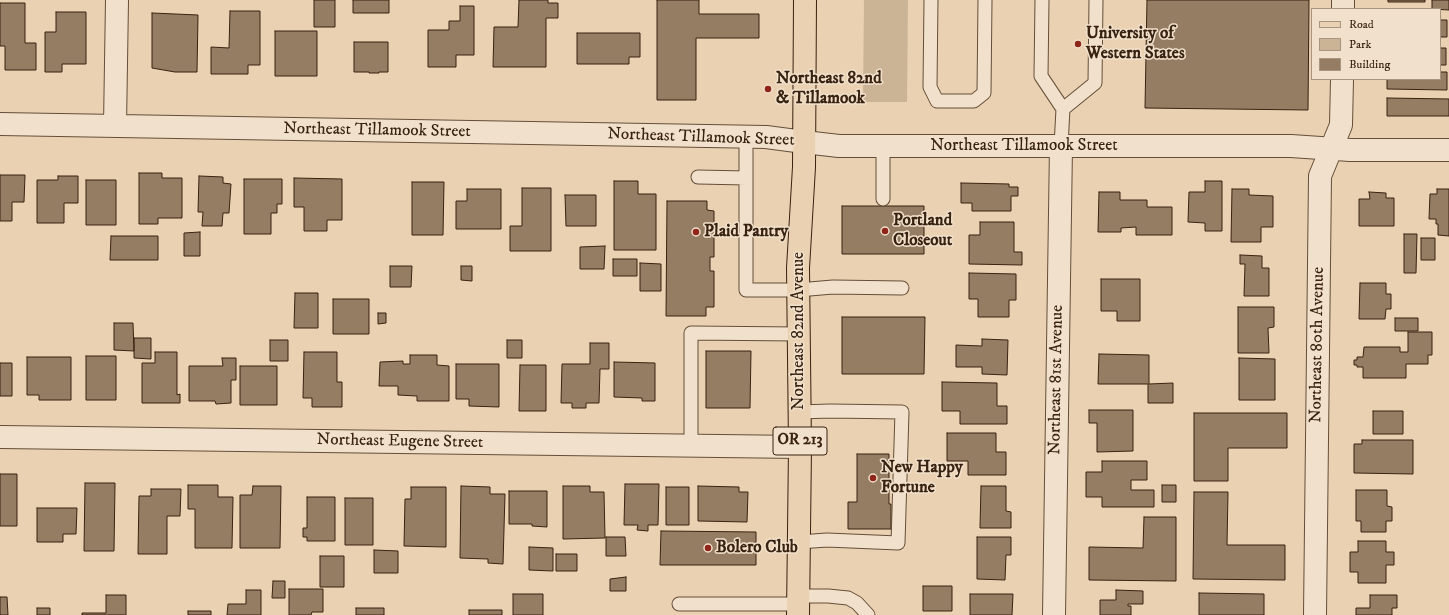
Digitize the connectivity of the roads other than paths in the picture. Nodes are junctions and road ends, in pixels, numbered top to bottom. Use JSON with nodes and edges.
{"nodes":[{"id":1,"x":117,"y":0,"type":"edge"},
{"id":2,"x":805,"y":0,"type":"edge"},
{"id":3,"x":931,"y":0,"type":"edge"},
{"id":4,"x":985,"y":0,"type":"edge"},
{"id":5,"x":1042,"y":0,"type":"edge"},
{"id":6,"x":1096,"y":0,"type":"edge"},
{"id":7,"x":1342,"y":80,"type":"edge"},
{"id":8,"x":1063,"y":109,"type":"junction"},
{"id":9,"x":0,"y":124,"type":"edge"},
{"id":10,"x":115,"y":126,"type":"junction"},
{"id":11,"x":746,"y":137,"type":"junction"},
{"id":12,"x":804,"y":142,"type":"junction"},
{"id":13,"x":883,"y":146,"type":"junction"},
{"id":14,"x":1061,"y":146,"type":"junction"},
{"id":15,"x":1331,"y":149,"type":"junction"},
{"id":16,"x":1449,"y":150,"type":"edge"},
{"id":17,"x":698,"y":177,"type":"dead end"},
{"id":18,"x":746,"y":178,"type":"junction"},
{"id":19,"x":883,"y":200,"type":"dead end"},
{"id":20,"x":902,"y":288,"type":"dead end"},
{"id":21,"x":798,"y":290,"type":"junction"},
{"id":22,"x":798,"y":334,"type":"junction"},
{"id":23,"x":800,"y":412,"type":"junction"},
{"id":24,"x":0,"y":437,"type":"edge"},
{"id":25,"x":691,"y":445,"type":"junction"},
{"id":26,"x":800,"y":447,"type":"junction"},
{"id":27,"x":799,"y":542,"type":"junction"},
{"id":28,"x":679,"y":604,"type":"dead end"},
{"id":29,"x":798,"y":605,"type":"edge"},
{"id":30,"x":868,"y":615,"type":"edge"},
{"id":31,"x":1054,"y":615,"type":"edge"},
{"id":32,"x":1315,"y":615,"type":"edge"}],
"edges":[{"from":1,"to":10,"type":"street"},
{"from":2,"to":12,"type":"main road","name":"Northeast 82nd Avenue","number":"OR 213"},
{"from":3,"to":4,"type":"lane"},
{"from":5,"to":8,"type":"lane"},
{"from":6,"to":8,"type":"lane"},
{"from":7,"to":15,"type":"street","name":"Northeast 80th Avenue"},
{"from":8,"to":14,"type":"lane"},
{"from":9,"to":10,"type":"street","name":"Northeast Tillamook Street"},
{"from":10,"to":11,"type":"street","name":"Northeast Tillamook Street"},
{"from":11,"to":12,"type":"street","name":"Northeast Tillamook Street"},
{"from":11,"to":18,"type":"lane"},
{"from":12,"to":13,"type":"street","name":"Northeast Tillamook Street"},
{"from":12,"to":21,"type":"main road","name":"Northeast 82nd Avenue","number":"OR 213"},
{"from":13,"to":14,"type":"street","name":"Northeast Tillamook Street"},
{"from":13,"to":19,"type":"lane"},
{"from":14,"to":15,"type":"street","name":"Northeast Tillamook Street"},
{"from":14,"to":31,"type":"street","name":"Northeast 81st Avenue"},
{"from":15,"to":16,"type":"street","name":"Northeast Tillamook Street"},
{"from":15,"to":32,"type":"street","name":"Northeast 80th Avenue"},
{"from":17,"to":18,"type":"lane"},
{"from":18,"to":21,"type":"lane"},
{"from":20,"to":21,"type":"lane"},
{"from":21,"to":22,"type":"main road","name":"Northeast 82nd Avenue","number":"OR 213"},
{"from":22,"to":23,"type":"main road","name":"Northeast 82nd Avenue","number":"OR 213"},
{"from":22,"to":25,"type":"lane"},
{"from":23,"to":26,"type":"main road","name":"Northeast 82nd Avenue","number":"OR 213"},
{"from":23,"to":27,"type":"lane"},
{"from":24,"to":25,"type":"street","name":"Northeast Eugene Street"},
{"from":25,"to":26,"type":"street","name":"Northeast Eugene Street"},
{"from":26,"to":27,"type":"main road","name":"Northeast 82nd Avenue","number":"OR 213"},
{"from":27,"to":29,"type":"main road","name":"Northeast 82nd Avenue","number":"OR 213"},
{"from":28,"to":29,"type":"lane"},
{"from":29,"to":30,"type":"lane"}]}
